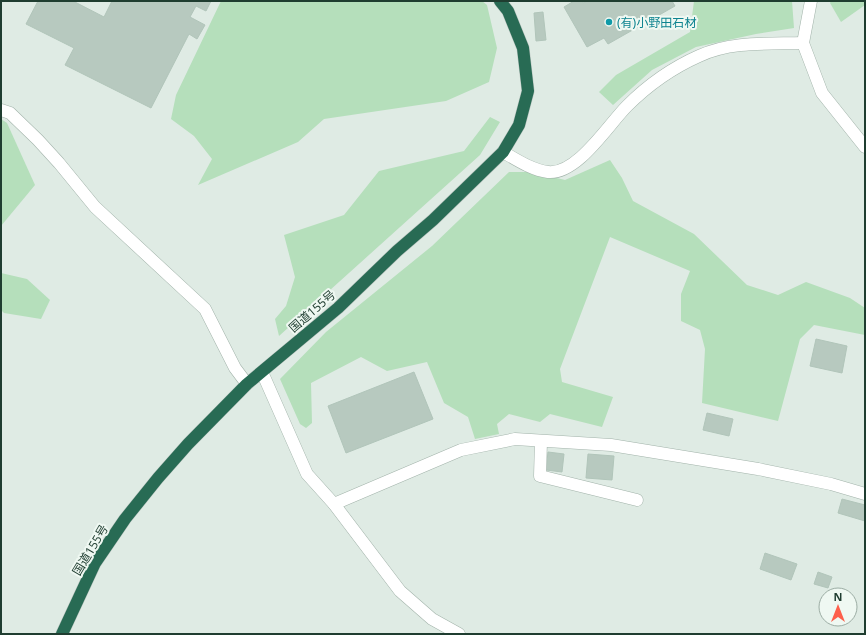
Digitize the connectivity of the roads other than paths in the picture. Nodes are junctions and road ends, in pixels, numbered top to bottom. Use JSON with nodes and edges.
{"nodes":[{"id":1,"x":500,"y":1,"type":"edge"},
{"id":2,"x":811,"y":1,"type":"edge"},
{"id":3,"x":803,"y":42,"type":"junction"},
{"id":4,"x":1,"y":110,"type":"edge"},
{"id":5,"x":865,"y":147,"type":"edge"},
{"id":6,"x":504,"y":152,"type":"junction"},
{"id":7,"x":262,"y":372,"type":"junction"},
{"id":8,"x":247,"y":384,"type":"junction"},
{"id":9,"x":541,"y":441,"type":"junction"},
{"id":10,"x":865,"y":494,"type":"edge"},
{"id":11,"x":637,"y":500,"type":"dead end"},
{"id":12,"x":334,"y":504,"type":"junction"},
{"id":13,"x":62,"y":634,"type":"edge"},
{"id":14,"x":459,"y":634,"type":"edge"}],
"edges":[{"from":1,"to":6,"type":"highway","name":"国道155号"},
{"from":2,"to":3,"type":"street"},
{"from":3,"to":5,"type":"street"},
{"from":3,"to":6,"type":"street"},
{"from":4,"to":8,"type":"street"},
{"from":6,"to":7,"type":"highway","name":"国道155号"},
{"from":7,"to":8,"type":"highway","name":"国道155号"},
{"from":7,"to":12,"type":"street"},
{"from":8,"to":13,"type":"highway","name":"国道155号"},
{"from":9,"to":10,"type":"street"},
{"from":9,"to":11,"type":"street"},
{"from":9,"to":12,"type":"street"},
{"from":12,"to":14,"type":"street"}]}
